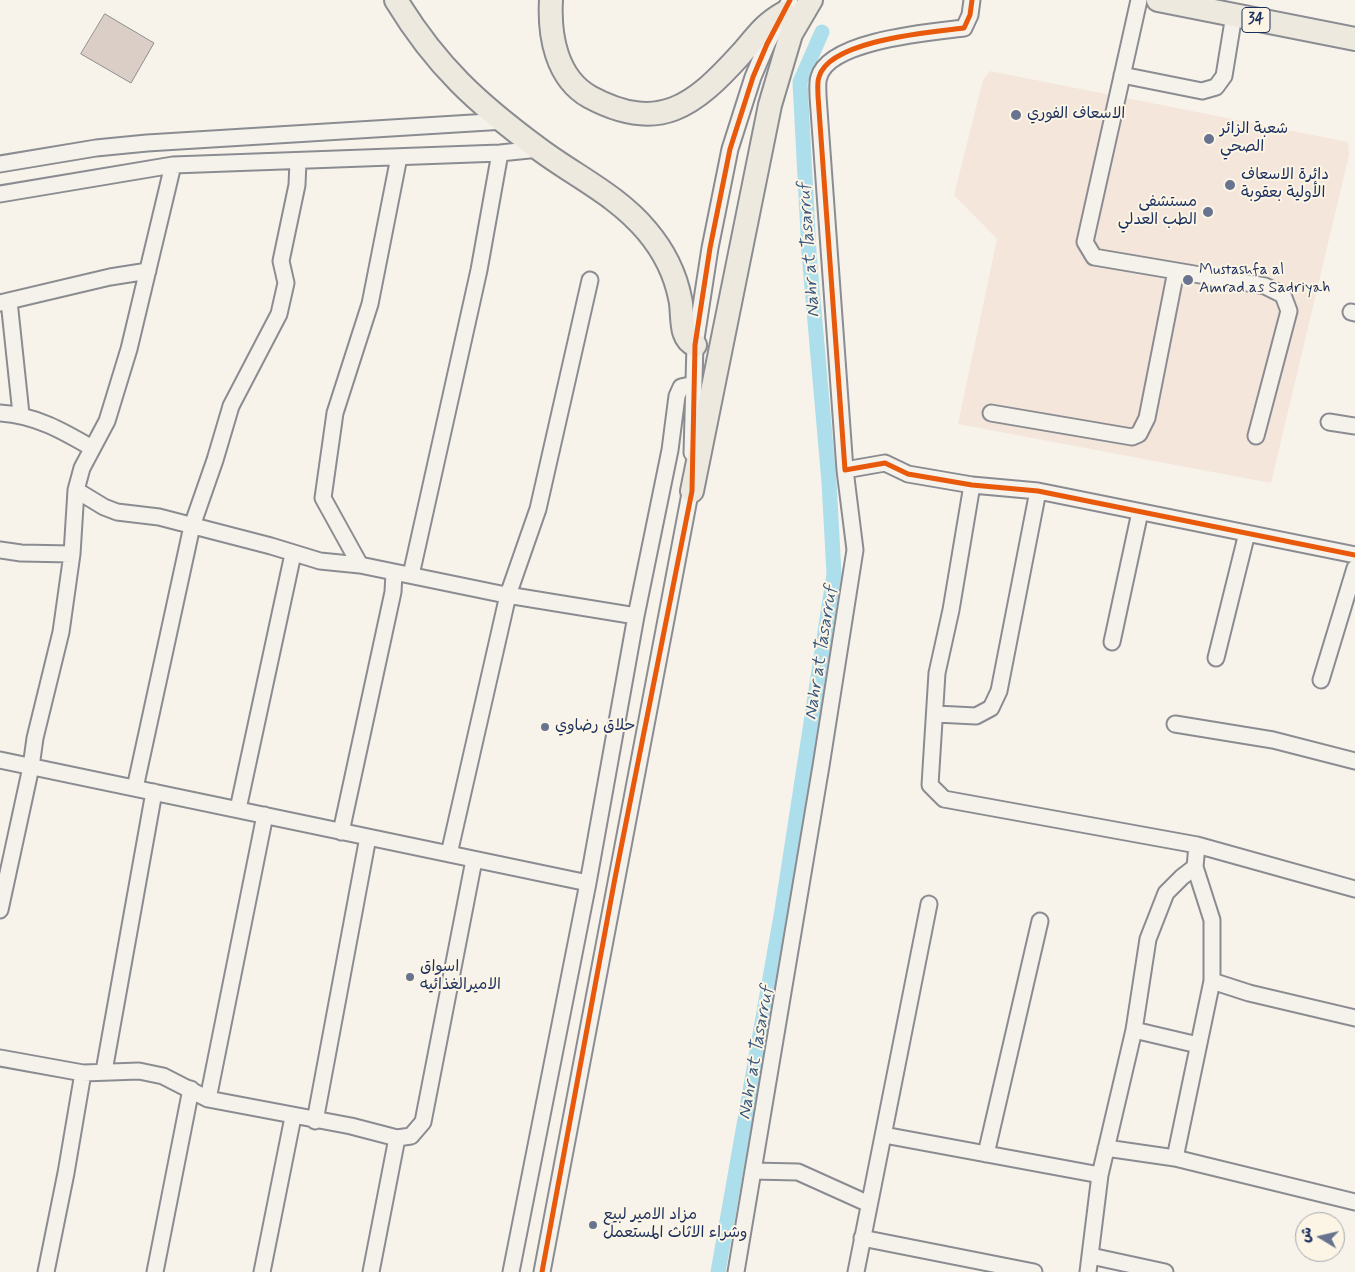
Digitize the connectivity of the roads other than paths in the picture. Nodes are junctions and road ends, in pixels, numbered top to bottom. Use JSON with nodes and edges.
{"nodes":[{"id":1,"x":396,"y":0,"type":"edge"},
{"id":2,"x":551,"y":0,"type":"edge"},
{"id":3,"x":811,"y":0,"type":"edge"},
{"id":4,"x":972,"y":0,"type":"edge"},
{"id":5,"x":1139,"y":0,"type":"edge"},
{"id":6,"x":1158,"y":0,"type":"edge"},
{"id":7,"x":787,"y":6,"type":"edge"},
{"id":8,"x":1234,"y":15,"type":"junction"},
{"id":9,"x":1355,"y":39,"type":"edge"},
{"id":10,"x":1122,"y":75,"type":"junction"},
{"id":11,"x":505,"y":121,"type":"junction"},
{"id":12,"x":211,"y":138,"type":"junction"},
{"id":13,"x":539,"y":149,"type":"junction"},
{"id":14,"x":500,"y":153,"type":"junction"},
{"id":15,"x":398,"y":157,"type":"junction"},
{"id":16,"x":298,"y":161,"type":"junction"},
{"id":17,"x":0,"y":164,"type":"edge"},
{"id":18,"x":211,"y":164,"type":"junction"},
{"id":19,"x":173,"y":165,"type":"junction"},
{"id":20,"x":0,"y":194,"type":"edge"},
{"id":21,"x":148,"y":271,"type":"junction"},
{"id":22,"x":1176,"y":271,"type":"junction"},
{"id":23,"x":590,"y":280,"type":"dead end"},
{"id":24,"x":5,"y":302,"type":"edge"},
{"id":25,"x":695,"y":346,"type":"junction"},
{"id":26,"x":694,"y":384,"type":"junction"},
{"id":27,"x":0,"y":413,"type":"edge"},
{"id":28,"x":991,"y":413,"type":"dead end"},
{"id":29,"x":21,"y":414,"type":"junction"},
{"id":30,"x":1330,"y":422,"type":"dead end"},
{"id":31,"x":1355,"y":426,"type":"edge"},
{"id":32,"x":1256,"y":436,"type":"dead end"},
{"id":33,"x":92,"y":448,"type":"junction"},
{"id":34,"x":845,"y":470,"type":"junction"},
{"id":35,"x":972,"y":485,"type":"junction"},
{"id":36,"x":76,"y":490,"type":"junction"},
{"id":37,"x":692,"y":491,"type":"junction"},
{"id":38,"x":1038,"y":491,"type":"junction"},
{"id":39,"x":1140,"y":512,"type":"junction"},
{"id":40,"x":192,"y":526,"type":"junction"},
{"id":41,"x":1247,"y":533,"type":"junction"},
{"id":42,"x":0,"y":550,"type":"edge"},
{"id":43,"x":72,"y":554,"type":"junction"},
{"id":44,"x":293,"y":554,"type":"junction"},
{"id":45,"x":1355,"y":555,"type":"edge"},
{"id":46,"x":360,"y":565,"type":"junction"},
{"id":47,"x":1355,"y":568,"type":"edge"},
{"id":48,"x":394,"y":573,"type":"junction"},
{"id":49,"x":411,"y":575,"type":"junction"},
{"id":50,"x":508,"y":595,"type":"junction"},
{"id":51,"x":636,"y":616,"type":"junction"},
{"id":52,"x":1112,"y":642,"type":"dead end"},
{"id":53,"x":1216,"y":658,"type":"dead end"},
{"id":54,"x":1321,"y":680,"type":"dead end"},
{"id":55,"x":936,"y":714,"type":"junction"},
{"id":56,"x":1175,"y":724,"type":"dead end"},
{"id":57,"x":0,"y":760,"type":"edge"},
{"id":58,"x":1355,"y":761,"type":"edge"},
{"id":59,"x":31,"y":767,"type":"junction"},
{"id":60,"x":135,"y":788,"type":"junction"},
{"id":61,"x":154,"y":792,"type":"junction"},
{"id":62,"x":238,"y":809,"type":"junction"},
{"id":63,"x":265,"y":815,"type":"junction"},
{"id":64,"x":342,"y":832,"type":"junction"},
{"id":65,"x":368,"y":837,"type":"junction"},
{"id":66,"x":1197,"y":845,"type":"junction"},
{"id":67,"x":448,"y":854,"type":"junction"},
{"id":68,"x":474,"y":860,"type":"junction"},
{"id":69,"x":1195,"y":867,"type":"junction"},
{"id":70,"x":588,"y":883,"type":"junction"},
{"id":71,"x":1355,"y":889,"type":"edge"},
{"id":72,"x":929,"y":904,"type":"dead end"},
{"id":73,"x":0,"y":910,"type":"edge"},
{"id":74,"x":1040,"y":921,"type":"dead end"},
{"id":75,"x":1212,"y":981,"type":"junction"},
{"id":76,"x":1355,"y":1018,"type":"edge"},
{"id":77,"x":1134,"y":1030,"type":"junction"},
{"id":78,"x":1198,"y":1045,"type":"junction"},
{"id":79,"x":0,"y":1058,"type":"edge"},
{"id":80,"x":104,"y":1071,"type":"junction"},
{"id":81,"x":84,"y":1073,"type":"junction"},
{"id":82,"x":191,"y":1089,"type":"junction"},
{"id":83,"x":208,"y":1099,"type":"junction"},
{"id":84,"x":292,"y":1117,"type":"junction"},
{"id":85,"x":316,"y":1120,"type":"junction"},
{"id":86,"x":884,"y":1135,"type":"junction"},
{"id":87,"x":396,"y":1138,"type":"junction"},
{"id":88,"x":1106,"y":1148,"type":"junction"},
{"id":89,"x":986,"y":1154,"type":"junction"},
{"id":90,"x":1174,"y":1158,"type":"junction"},
{"id":91,"x":753,"y":1171,"type":"junction"},
{"id":92,"x":1100,"y":1175,"type":"junction"},
{"id":93,"x":1355,"y":1202,"type":"edge"},
{"id":94,"x":869,"y":1204,"type":"junction"},
{"id":95,"x":862,"y":1238,"type":"junction"},
{"id":96,"x":1091,"y":1256,"type":"junction"},
{"id":97,"x":46,"y":1272,"type":"edge"},
{"id":98,"x":156,"y":1272,"type":"edge"},
{"id":99,"x":262,"y":1272,"type":"edge"},
{"id":100,"x":371,"y":1272,"type":"edge"},
{"id":101,"x":511,"y":1272,"type":"edge"},
{"id":102,"x":542,"y":1272,"type":"edge"},
{"id":103,"x":736,"y":1272,"type":"edge"},
{"id":104,"x":856,"y":1272,"type":"edge"},
{"id":105,"x":1034,"y":1272,"type":"edge"},
{"id":106,"x":1088,"y":1272,"type":"edge"},
{"id":107,"x":1165,"y":1272,"type":"edge"}],
"edges":[{"from":1,"to":11,"type":"highway"},
{"from":2,"to":7,"type":"highway"},
{"from":3,"to":37,"type":"highway"},
{"from":4,"to":34,"type":"street"},
{"from":5,"to":10,"type":"street"},
{"from":6,"to":8,"type":"highway","number":"34"},
{"from":7,"to":25,"type":"street"},
{"from":8,"to":9,"type":"highway","number":"34"},
{"from":8,"to":10,"type":"street"},
{"from":10,"to":22,"type":"street"},
{"from":11,"to":12,"type":"street"},
{"from":11,"to":13,"type":"highway"},
{"from":12,"to":17,"type":"street"},
{"from":12,"to":18,"type":"street"},
{"from":13,"to":14,"type":"street"},
{"from":13,"to":25,"type":"highway"},
{"from":14,"to":15,"type":"street"},
{"from":14,"to":49,"type":"street"},
{"from":15,"to":16,"type":"street"},
{"from":15,"to":46,"type":"street"},
{"from":16,"to":18,"type":"street"},
{"from":16,"to":40,"type":"street"},
{"from":18,"to":19,"type":"street"},
{"from":19,"to":20,"type":"street"},
{"from":19,"to":21,"type":"street"},
{"from":21,"to":24,"type":"street"},
{"from":21,"to":33,"type":"street"},
{"from":22,"to":28,"type":"street"},
{"from":22,"to":32,"type":"street"},
{"from":23,"to":50,"type":"street"},
{"from":24,"to":29,"type":"street"},
{"from":25,"to":26,"type":"street"},
{"from":26,"to":37,"type":"street"},
{"from":26,"to":51,"type":"street"},
{"from":27,"to":29,"type":"street"},
{"from":29,"to":33,"type":"street"},
{"from":30,"to":31,"type":"street"},
{"from":33,"to":36,"type":"street"},
{"from":34,"to":35,"type":"street"},
{"from":34,"to":91,"type":"street"},
{"from":35,"to":38,"type":"street"},
{"from":35,"to":55,"type":"street"},
{"from":36,"to":40,"type":"street"},
{"from":36,"to":43,"type":"street"},
{"from":37,"to":102,"type":"street"},
{"from":38,"to":39,"type":"street"},
{"from":38,"to":55,"type":"street"},
{"from":39,"to":41,"type":"street"},
{"from":39,"to":52,"type":"street"},
{"from":40,"to":44,"type":"street"},
{"from":40,"to":60,"type":"street"},
{"from":41,"to":45,"type":"street"},
{"from":41,"to":53,"type":"street"},
{"from":42,"to":43,"type":"street"},
{"from":43,"to":59,"type":"street"},
{"from":44,"to":46,"type":"street"},
{"from":44,"to":62,"type":"street"},
{"from":46,"to":48,"type":"street"},
{"from":47,"to":54,"type":"street"},
{"from":48,"to":49,"type":"street"},
{"from":48,"to":64,"type":"street"},
{"from":49,"to":50,"type":"street"},
{"from":50,"to":51,"type":"street"},
{"from":50,"to":67,"type":"street"},
{"from":51,"to":70,"type":"street"},
{"from":55,"to":66,"type":"street"},
{"from":56,"to":58,"type":"street"},
{"from":57,"to":59,"type":"street"},
{"from":59,"to":60,"type":"street"},
{"from":59,"to":73,"type":"street"},
{"from":60,"to":61,"type":"street"},
{"from":61,"to":62,"type":"street"},
{"from":61,"to":80,"type":"street"},
{"from":62,"to":63,"type":"street"},
{"from":63,"to":64,"type":"street"},
{"from":63,"to":83,"type":"street"},
{"from":64,"to":65,"type":"street"},
{"from":65,"to":67,"type":"street"},
{"from":65,"to":85,"type":"street"},
{"from":66,"to":69,"type":"street"},
{"from":66,"to":71,"type":"street"},
{"from":67,"to":68,"type":"street"},
{"from":68,"to":70,"type":"street"},
{"from":68,"to":87,"type":"street"},
{"from":69,"to":75,"type":"street"},
{"from":69,"to":77,"type":"street"},
{"from":70,"to":101,"type":"street"},
{"from":72,"to":86,"type":"street"},
{"from":74,"to":89,"type":"street"},
{"from":75,"to":76,"type":"street"},
{"from":75,"to":78,"type":"street"},
{"from":77,"to":78,"type":"street"},
{"from":77,"to":88,"type":"street"},
{"from":78,"to":90,"type":"street"},
{"from":79,"to":81,"type":"street"},
{"from":80,"to":81,"type":"street"},
{"from":80,"to":82,"type":"street"},
{"from":81,"to":97,"type":"street"},
{"from":82,"to":83,"type":"street"},
{"from":82,"to":98,"type":"street"},
{"from":83,"to":84,"type":"street"},
{"from":84,"to":85,"type":"street"},
{"from":84,"to":99,"type":"street"},
{"from":85,"to":87,"type":"street"},
{"from":86,"to":89,"type":"street"},
{"from":86,"to":94,"type":"street"},
{"from":87,"to":100,"type":"street"},
{"from":88,"to":90,"type":"street"},
{"from":88,"to":92,"type":"street"},
{"from":89,"to":92,"type":"street"},
{"from":90,"to":93,"type":"street"},
{"from":91,"to":94,"type":"street"},
{"from":91,"to":103,"type":"street"},
{"from":92,"to":96,"type":"street"},
{"from":94,"to":95,"type":"street"},
{"from":95,"to":104,"type":"street"},
{"from":95,"to":105,"type":"street"},
{"from":96,"to":106,"type":"street"},
{"from":96,"to":107,"type":"street"}]}
